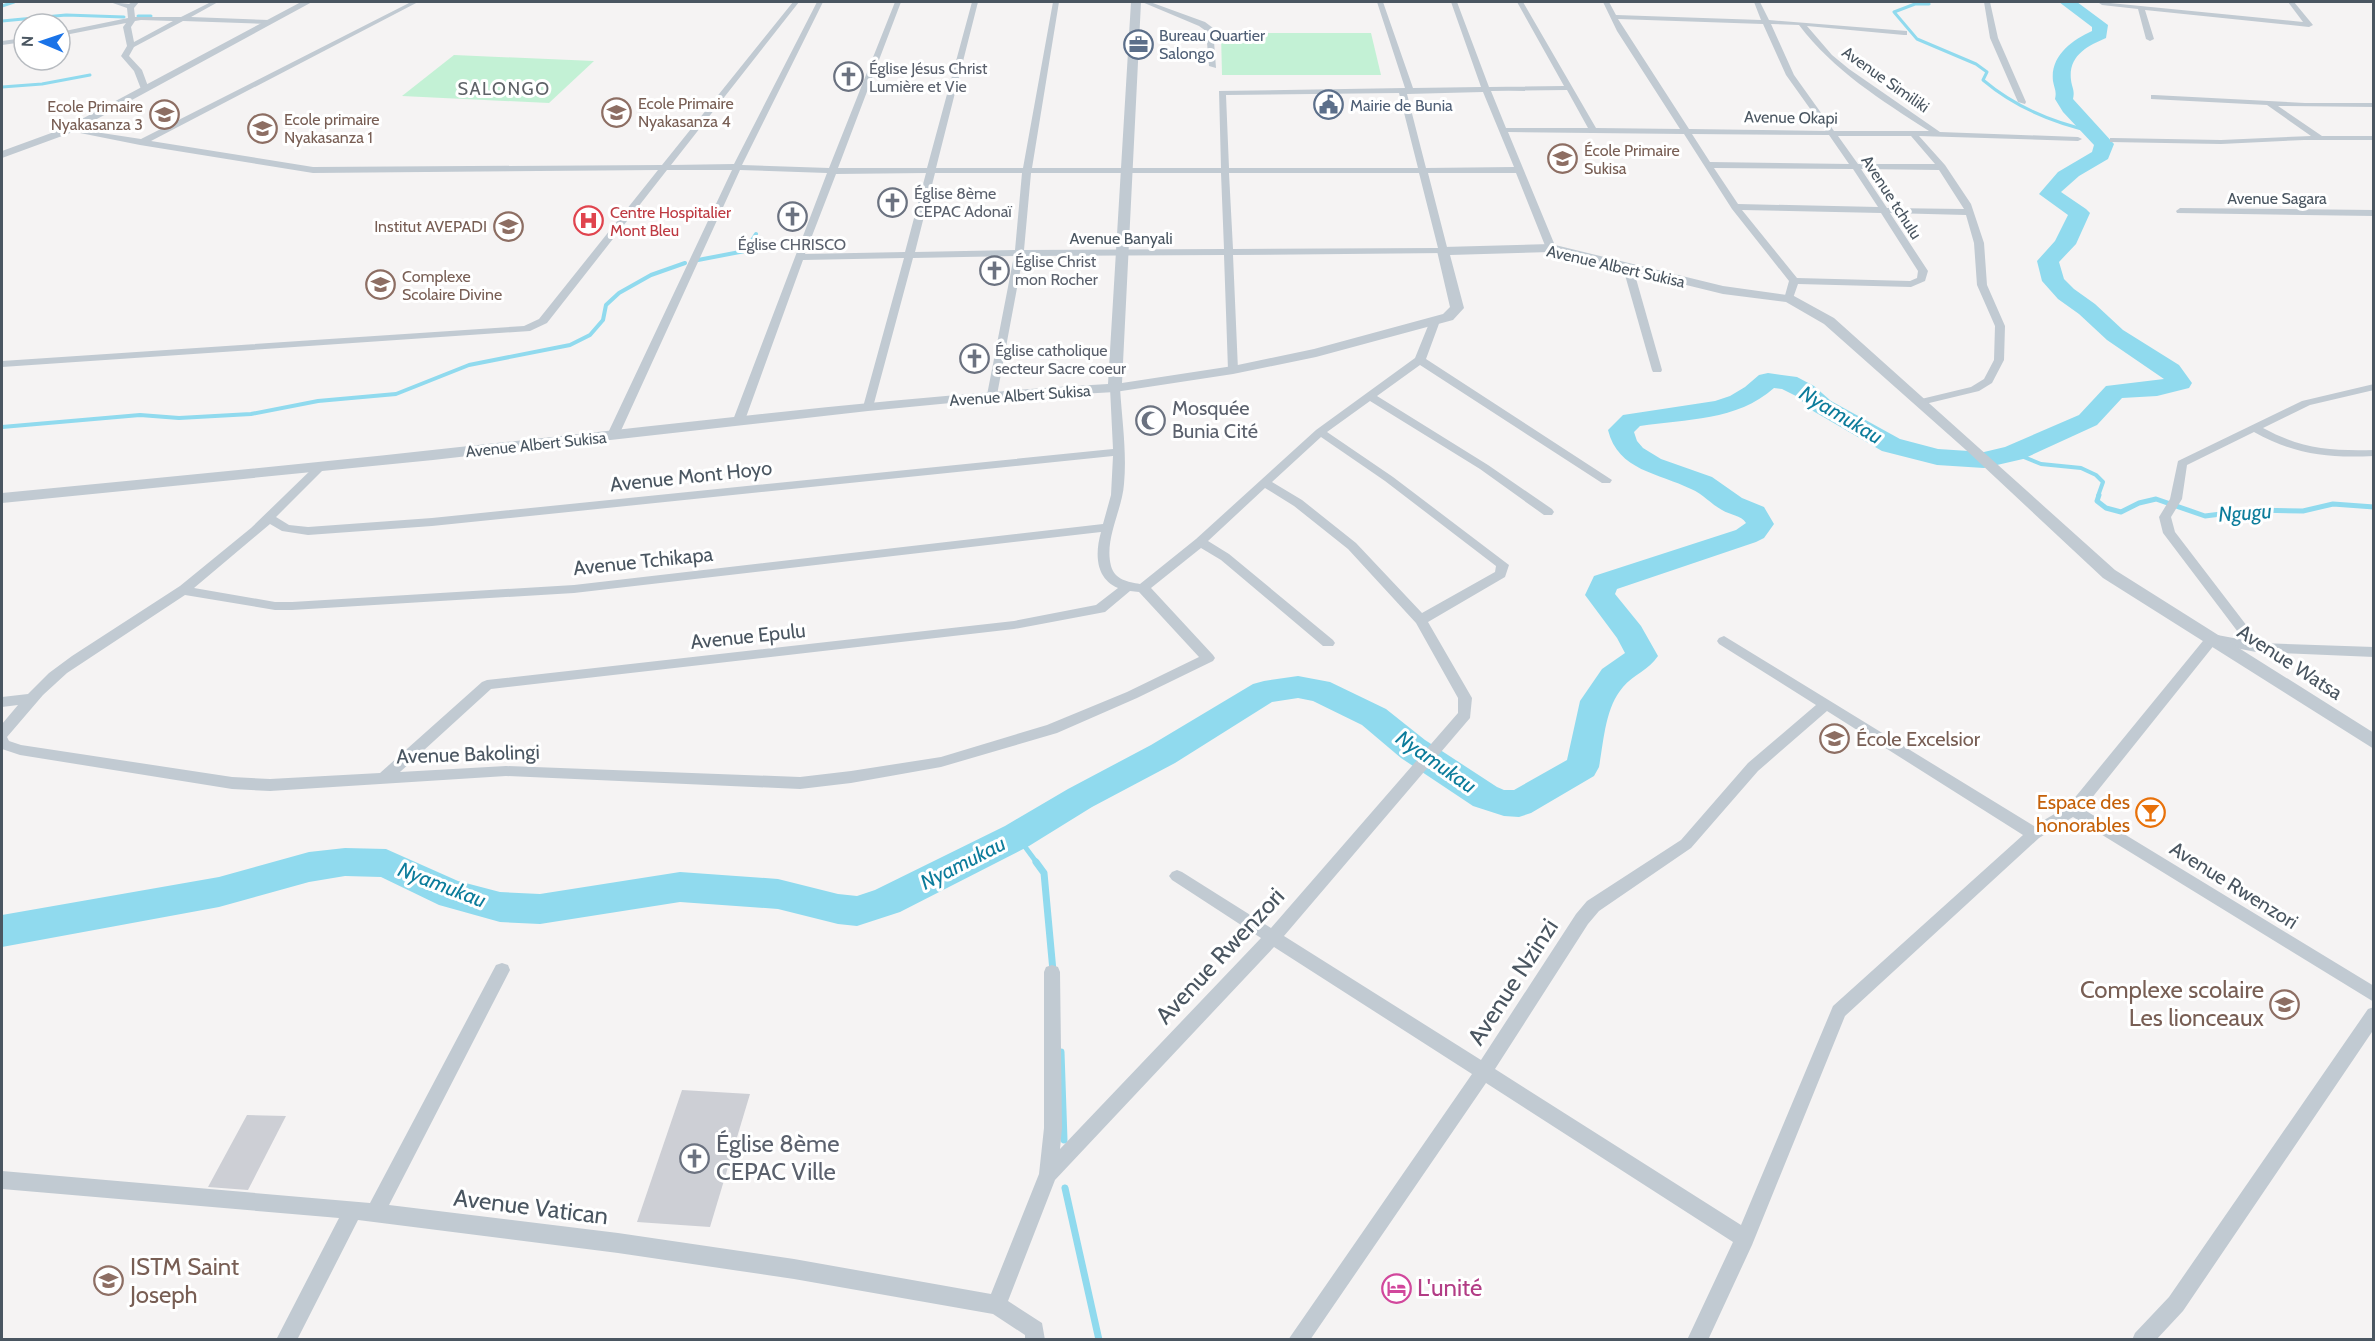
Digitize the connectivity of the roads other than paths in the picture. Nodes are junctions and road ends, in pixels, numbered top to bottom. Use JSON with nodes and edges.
{"nodes":[{"id":1,"x":112,"y":2,"type":"edge"},
{"id":2,"x":215,"y":2,"type":"edge"},
{"id":3,"x":307,"y":2,"type":"edge"},
{"id":4,"x":415,"y":2,"type":"edge"},
{"id":5,"x":796,"y":2,"type":"edge"},
{"id":6,"x":820,"y":2,"type":"edge"},
{"id":7,"x":898,"y":2,"type":"edge"},
{"id":8,"x":975,"y":2,"type":"edge"},
{"id":9,"x":1056,"y":2,"type":"edge"},
{"id":10,"x":1136,"y":2,"type":"edge"},
{"id":11,"x":1145,"y":2,"type":"edge"},
{"id":12,"x":1380,"y":2,"type":"edge"},
{"id":13,"x":1454,"y":2,"type":"edge"},
{"id":14,"x":1520,"y":2,"type":"edge"},
{"id":15,"x":1606,"y":2,"type":"edge"},
{"id":16,"x":1757,"y":2,"type":"edge"},
{"id":17,"x":1987,"y":2,"type":"edge"},
{"id":18,"x":2291,"y":2,"type":"edge"},
{"id":19,"x":2103,"y":3,"type":"edge"},
{"id":20,"x":133,"y":4,"type":"edge"},
{"id":21,"x":2141,"y":7,"type":"junction"},
{"id":22,"x":1615,"y":17,"type":"junction"},
{"id":23,"x":184,"y":18,"type":"junction"},
{"id":24,"x":132,"y":20,"type":"junction"},
{"id":25,"x":1766,"y":21,"type":"junction"},
{"id":26,"x":269,"y":22,"type":"junction"},
{"id":27,"x":1801,"y":23,"type":"junction"},
{"id":28,"x":72,"y":32,"type":"edge"},
{"id":29,"x":1904,"y":33,"type":"dead end"},
{"id":30,"x":2150,"y":39,"type":"dead end"},
{"id":31,"x":131,"y":46,"type":"junction"},
{"id":32,"x":1213,"y":66,"type":"dead end"},
{"id":33,"x":1570,"y":88,"type":"junction"},
{"id":34,"x":145,"y":89,"type":"junction"},
{"id":35,"x":1486,"y":90,"type":"junction"},
{"id":36,"x":1407,"y":92,"type":"junction"},
{"id":37,"x":2154,"y":97,"type":"dead end"},
{"id":38,"x":2022,"y":102,"type":"dead end"},
{"id":39,"x":2270,"y":104,"type":"junction"},
{"id":40,"x":2373,"y":105,"type":"edge"},
{"id":41,"x":69,"y":130,"type":"junction"},
{"id":42,"x":1504,"y":130,"type":"junction"},
{"id":43,"x":1593,"y":130,"type":"junction"},
{"id":44,"x":1831,"y":132,"type":"junction"},
{"id":45,"x":1686,"y":133,"type":"junction"},
{"id":46,"x":1913,"y":134,"type":"junction"},
{"id":47,"x":1938,"y":134,"type":"junction"},
{"id":48,"x":2319,"y":137,"type":"junction"},
{"id":49,"x":2373,"y":138,"type":"edge"},
{"id":50,"x":2078,"y":139,"type":"dead end"},
{"id":51,"x":2113,"y":140,"type":"dead end"},
{"id":52,"x":140,"y":142,"type":"junction"},
{"id":53,"x":2,"y":155,"type":"edge"},
{"id":54,"x":1709,"y":165,"type":"junction"},
{"id":55,"x":737,"y":167,"type":"junction"},
{"id":56,"x":1856,"y":167,"type":"junction"},
{"id":57,"x":1942,"y":167,"type":"junction"},
{"id":58,"x":663,"y":169,"type":"junction"},
{"id":59,"x":1519,"y":170,"type":"junction"},
{"id":60,"x":832,"y":171,"type":"junction"},
{"id":61,"x":930,"y":171,"type":"junction"},
{"id":62,"x":1027,"y":171,"type":"junction"},
{"id":63,"x":1422,"y":171,"type":"junction"},
{"id":64,"x":1128,"y":172,"type":"junction"},
{"id":65,"x":1226,"y":172,"type":"junction"},
{"id":66,"x":1735,"y":207,"type":"junction"},
{"id":67,"x":1881,"y":210,"type":"junction"},
{"id":68,"x":2180,"y":211,"type":"dead end"},
{"id":69,"x":1970,"y":212,"type":"junction"},
{"id":70,"x":2373,"y":213,"type":"edge"},
{"id":71,"x":1551,"y":248,"type":"junction"},
{"id":72,"x":1443,"y":251,"type":"junction"},
{"id":73,"x":1229,"y":252,"type":"junction"},
{"id":74,"x":1019,"y":253,"type":"junction"},
{"id":75,"x":1124,"y":254,"type":"junction"},
{"id":76,"x":911,"y":255,"type":"junction"},
{"id":77,"x":799,"y":257,"type":"junction"},
{"id":78,"x":1628,"y":268,"type":"junction"},
{"id":79,"x":1794,"y":281,"type":"junction"},
{"id":80,"x":1789,"y":299,"type":"junction"},
{"id":81,"x":1435,"y":321,"type":"junction"},
{"id":82,"x":1420,"y":360,"type":"junction"},
{"id":83,"x":2,"y":364,"type":"edge"},
{"id":84,"x":1233,"y":370,"type":"junction"},
{"id":85,"x":1657,"y":370,"type":"dead end"},
{"id":86,"x":2373,"y":387,"type":"edge"},
{"id":87,"x":1114,"y":388,"type":"junction"},
{"id":88,"x":992,"y":395,"type":"junction"},
{"id":89,"x":1370,"y":397,"type":"junction"},
{"id":90,"x":1921,"y":402,"type":"junction"},
{"id":91,"x":868,"y":408,"type":"junction"},
{"id":92,"x":739,"y":420,"type":"junction"},
{"id":93,"x":2255,"y":428,"type":"junction"},
{"id":94,"x":1320,"y":432,"type":"junction"},
{"id":95,"x":613,"y":435,"type":"junction"},
{"id":96,"x":1120,"y":452,"type":"junction"},
{"id":97,"x":2373,"y":453,"type":"edge"},
{"id":98,"x":321,"y":466,"type":"junction"},
{"id":99,"x":1995,"y":470,"type":"joint"},
{"id":100,"x":1606,"y":480,"type":"dead end"},
{"id":101,"x":1265,"y":483,"type":"junction"},
{"id":102,"x":2,"y":498,"type":"edge"},
{"id":103,"x":1548,"y":512,"type":"dead end"},
{"id":104,"x":269,"y":518,"type":"junction"},
{"id":105,"x":1106,"y":528,"type":"junction"},
{"id":106,"x":1200,"y":542,"type":"junction"},
{"id":107,"x":1127,"y":587,"type":"junction"},
{"id":108,"x":1143,"y":588,"type":"junction"},
{"id":109,"x":182,"y":590,"type":"junction"},
{"id":110,"x":1421,"y":620,"type":"junction"},
{"id":111,"x":2212,"y":639,"type":"junction"},
{"id":112,"x":1724,"y":641,"type":"dead end"},
{"id":113,"x":1328,"y":644,"type":"dead end"},
{"id":114,"x":2256,"y":647,"type":"junction"},
{"id":115,"x":2373,"y":652,"type":"edge"},
{"id":116,"x":33,"y":698,"type":"junction"},
{"id":117,"x":2,"y":702,"type":"edge"},
{"id":118,"x":1825,"y":705,"type":"junction"},
{"id":119,"x":2,"y":733,"type":"edge"},
{"id":120,"x":2,"y":740,"type":"edge"},
{"id":121,"x":2373,"y":742,"type":"edge"},
{"id":122,"x":385,"y":777,"type":"junction"},
{"id":123,"x":2073,"y":810,"type":"junction"},
{"id":124,"x":2034,"y":834,"type":"junction"},
{"id":125,"x":1177,"y":876,"type":"dead end"},
{"id":126,"x":1273,"y":937,"type":"junction"},
{"id":127,"x":502,"y":970,"type":"dead end"},
{"id":128,"x":1052,"y":972,"type":"dead end"},
{"id":129,"x":2373,"y":995,"type":"edge"},
{"id":130,"x":2373,"y":1014,"type":"edge"},
{"id":131,"x":1485,"y":1070,"type":"junction"},
{"id":132,"x":1048,"y":1173,"type":"junction"},
{"id":133,"x":2,"y":1180,"type":"edge"},
{"id":134,"x":353,"y":1210,"type":"junction"},
{"id":135,"x":375,"y":1213,"type":"junction"},
{"id":136,"x":1745,"y":1238,"type":"junction"},
{"id":137,"x":997,"y":1305,"type":"junction"},
{"id":138,"x":286,"y":1340,"type":"edge"},
{"id":139,"x":1035,"y":1340,"type":"edge"},
{"id":140,"x":1298,"y":1340,"type":"edge"},
{"id":141,"x":1697,"y":1340,"type":"edge"},
{"id":142,"x":2142,"y":1340,"type":"edge"}],
"edges":[{"from":1,"to":20,"type":"street"},
{"from":2,"to":23,"type":"street"},
{"from":3,"to":26,"type":"street"},
{"from":4,"to":52,"type":"street"},
{"from":5,"to":58,"type":"street"},
{"from":6,"to":55,"type":"street"},
{"from":7,"to":60,"type":"street"},
{"from":8,"to":61,"type":"street"},
{"from":9,"to":62,"type":"street"},
{"from":10,"to":64,"type":"street"},
{"from":11,"to":32,"type":"street"},
{"from":12,"to":36,"type":"street"},
{"from":13,"to":35,"type":"street"},
{"from":14,"to":33,"type":"street"},
{"from":15,"to":22,"type":"street"},
{"from":16,"to":25,"type":"street","name":"Avenue tchulu"},
{"from":17,"to":38,"type":"street"},
{"from":18,"to":21,"type":"street"},
{"from":19,"to":21,"type":"street"},
{"from":20,"to":24,"type":"street"},
{"from":21,"to":30,"type":"street"},
{"from":22,"to":25,"type":"street"},
{"from":22,"to":45,"type":"street"},
{"from":23,"to":24,"type":"street"},
{"from":23,"to":26,"type":"street"},
{"from":23,"to":31,"type":"street"},
{"from":24,"to":28,"type":"street"},
{"from":24,"to":31,"type":"street"},
{"from":25,"to":27,"type":"street"},
{"from":25,"to":44,"type":"street","name":"Avenue tchulu"},
{"from":26,"to":34,"type":"street"},
{"from":27,"to":29,"type":"street"},
{"from":27,"to":47,"type":"street","name":"Avenue Similiki"},
{"from":31,"to":34,"type":"street"},
{"from":33,"to":35,"type":"street"},
{"from":33,"to":43,"type":"street"},
{"from":34,"to":41,"type":"street"},
{"from":35,"to":36,"type":"street"},
{"from":35,"to":42,"type":"street"},
{"from":36,"to":63,"type":"street"},
{"from":36,"to":65,"type":"street"},
{"from":37,"to":39,"type":"street"},
{"from":39,"to":40,"type":"street"},
{"from":39,"to":48,"type":"street"},
{"from":41,"to":52,"type":"street"},
{"from":41,"to":53,"type":"street"},
{"from":42,"to":43,"type":"street","name":"Avenue Okapi"},
{"from":42,"to":59,"type":"street"},
{"from":43,"to":45,"type":"street","name":"Avenue Okapi"},
{"from":44,"to":45,"type":"street","name":"Avenue Okapi"},
{"from":44,"to":46,"type":"street","name":"Avenue Okapi"},
{"from":44,"to":56,"type":"street","name":"Avenue tchulu"},
{"from":45,"to":54,"type":"street"},
{"from":46,"to":47,"type":"street","name":"Avenue Okapi"},
{"from":46,"to":57,"type":"street"},
{"from":47,"to":50,"type":"street","name":"Avenue Okapi"},
{"from":48,"to":49,"type":"street"},
{"from":48,"to":51,"type":"street"},
{"from":52,"to":58,"type":"street"},
{"from":54,"to":56,"type":"street"},
{"from":54,"to":66,"type":"street"},
{"from":55,"to":58,"type":"street"},
{"from":55,"to":60,"type":"street"},
{"from":55,"to":95,"type":"street"},
{"from":56,"to":57,"type":"street"},
{"from":56,"to":67,"type":"street","name":"Avenue tchulu"},
{"from":57,"to":69,"type":"street"},
{"from":58,"to":83,"type":"street"},
{"from":59,"to":63,"type":"street"},
{"from":59,"to":71,"type":"street"},
{"from":60,"to":61,"type":"street"},
{"from":60,"to":77,"type":"street"},
{"from":61,"to":62,"type":"street"},
{"from":61,"to":76,"type":"street"},
{"from":62,"to":64,"type":"street"},
{"from":62,"to":74,"type":"street"},
{"from":63,"to":65,"type":"street"},
{"from":63,"to":72,"type":"street"},
{"from":64,"to":65,"type":"street"},
{"from":64,"to":75,"type":"street"},
{"from":65,"to":73,"type":"street"},
{"from":66,"to":67,"type":"street"},
{"from":66,"to":79,"type":"street"},
{"from":67,"to":69,"type":"street"},
{"from":67,"to":79,"type":"street","name":"Avenue tchulu"},
{"from":68,"to":70,"type":"street","name":"Avenue Sagara"},
{"from":69,"to":90,"type":"street"},
{"from":71,"to":72,"type":"street","name":"Avenue Albert Sukisa"},
{"from":71,"to":78,"type":"street","name":"Avenue Albert Sukisa"},
{"from":72,"to":73,"type":"street","name":"Avenue Banyali"},
{"from":72,"to":81,"type":"street","name":"Avenue Albert Sukisa"},
{"from":73,"to":75,"type":"street","name":"Avenue Banyali"},
{"from":73,"to":84,"type":"street"},
{"from":74,"to":75,"type":"street","name":"Avenue Banyali"},
{"from":74,"to":76,"type":"street","name":"Avenue Banyali"},
{"from":74,"to":88,"type":"street"},
{"from":75,"to":87,"type":"street"},
{"from":76,"to":77,"type":"street","name":"Avenue Banyali"},
{"from":76,"to":91,"type":"street"},
{"from":77,"to":92,"type":"street"},
{"from":78,"to":80,"type":"street","name":"Avenue Albert Sukisa"},
{"from":78,"to":85,"type":"street"},
{"from":79,"to":80,"type":"street"},
{"from":80,"to":90,"type":"street","name":"Avenue Albert Sukisa"},
{"from":81,"to":82,"type":"street"},
{"from":81,"to":84,"type":"street","name":"Avenue Albert Sukisa"},
{"from":82,"to":89,"type":"street"},
{"from":82,"to":100,"type":"street"},
{"from":84,"to":87,"type":"street","name":"Avenue Albert Sukisa"},
{"from":86,"to":93,"type":"street"},
{"from":87,"to":88,"type":"street","name":"Avenue Albert Sukisa"},
{"from":87,"to":96,"type":"street"},
{"from":88,"to":91,"type":"street","name":"Avenue Albert Sukisa"},
{"from":89,"to":94,"type":"street"},
{"from":89,"to":103,"type":"street"},
{"from":90,"to":99,"type":"street","name":"Avenue Albert Sukisa"},
{"from":91,"to":92,"type":"street","name":"Avenue Albert Sukisa"},
{"from":92,"to":95,"type":"street","name":"Avenue Albert Sukisa"},
{"from":93,"to":97,"type":"street"},
{"from":93,"to":114,"type":"street"},
{"from":94,"to":101,"type":"street"},
{"from":94,"to":110,"type":"street"},
{"from":95,"to":98,"type":"street","name":"Avenue Albert Sukisa"},
{"from":96,"to":104,"type":"street","name":"Avenue Mont Hoyo"},
{"from":96,"to":105,"type":"street"},
{"from":98,"to":102,"type":"street","name":"Avenue Albert Sukisa"},
{"from":98,"to":104,"type":"street"},
{"from":99,"to":111,"type":"street","name":"Avenue Watsa"},
{"from":101,"to":106,"type":"street"},
{"from":101,"to":110,"type":"street","name":"Avenue Rwenzori"},
{"from":104,"to":109,"type":"street"},
{"from":105,"to":107,"type":"street"},
{"from":105,"to":109,"type":"street","name":"Avenue Tchikapa"},
{"from":106,"to":108,"type":"street"},
{"from":106,"to":113,"type":"street"},
{"from":107,"to":108,"type":"street"},
{"from":107,"to":122,"type":"street","name":"Avenue Epulu"},
{"from":108,"to":122,"type":"street","name":"Avenue Bakolingi"},
{"from":109,"to":116,"type":"street"},
{"from":110,"to":126,"type":"street","name":"Avenue Rwenzori"},
{"from":111,"to":114,"type":"street"},
{"from":111,"to":121,"type":"street","name":"Avenue Watsa"},
{"from":111,"to":123,"type":"street"},
{"from":112,"to":118,"type":"street"},
{"from":114,"to":115,"type":"street"},
{"from":116,"to":117,"type":"street"},
{"from":116,"to":119,"type":"street"},
{"from":118,"to":124,"type":"street"},
{"from":118,"to":131,"type":"street","name":"Avenue Nzinzi"},
{"from":120,"to":122,"type":"street","name":"Avenue Bakolingi"},
{"from":123,"to":124,"type":"street"},
{"from":123,"to":129,"type":"street","name":"Avenue Rwenzori"},
{"from":124,"to":136,"type":"street"},
{"from":125,"to":126,"type":"street"},
{"from":126,"to":131,"type":"street"},
{"from":126,"to":132,"type":"street","name":"Avenue Rwenzori"},
{"from":127,"to":135,"type":"street"},
{"from":128,"to":132,"type":"street"},
{"from":130,"to":142,"type":"street"},
{"from":131,"to":136,"type":"street"},
{"from":131,"to":140,"type":"street","name":"Avenue Nzinzi"},
{"from":132,"to":137,"type":"street"},
{"from":133,"to":134,"type":"street","name":"Avenue Vatican"},
{"from":134,"to":135,"type":"street","name":"Avenue Vatican"},
{"from":134,"to":138,"type":"street"},
{"from":135,"to":137,"type":"street","name":"Avenue Vatican"},
{"from":136,"to":141,"type":"street"},
{"from":137,"to":139,"type":"street","name":"Avenue Vatican"}]}
